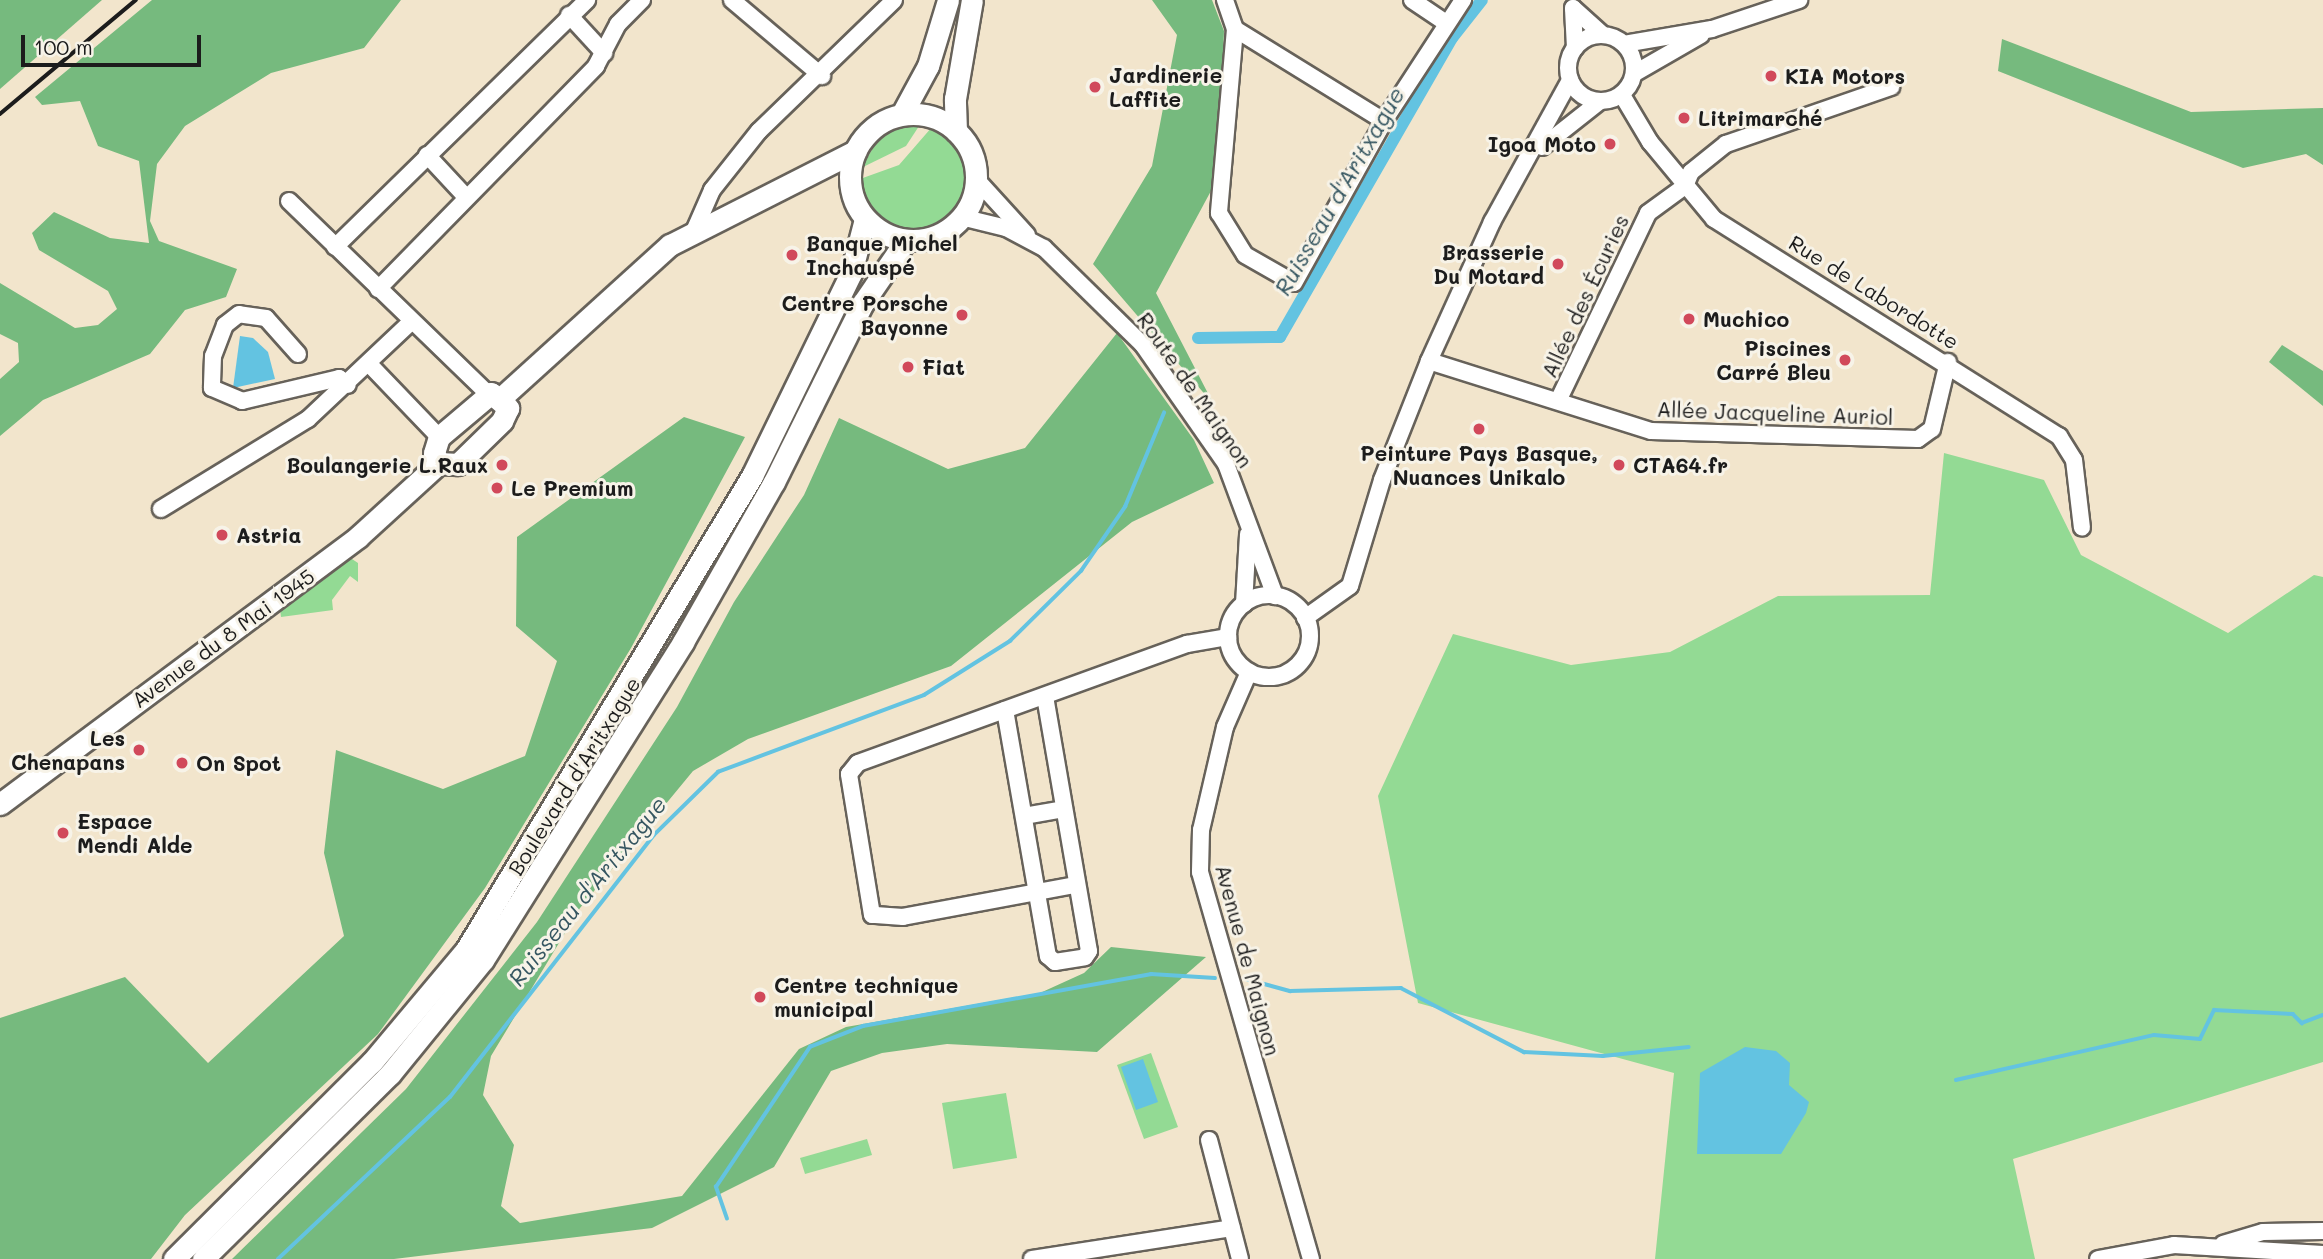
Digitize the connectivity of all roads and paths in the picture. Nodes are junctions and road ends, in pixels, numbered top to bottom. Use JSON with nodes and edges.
{"nodes":[{"id":1,"x":587,"y":0,"type":"edge"},
{"id":2,"x":642,"y":0,"type":"edge"},
{"id":3,"x":732,"y":0,"type":"edge"},
{"id":4,"x":894,"y":0,"type":"edge"},
{"id":5,"x":948,"y":0,"type":"edge"},
{"id":6,"x":972,"y":0,"type":"edge"},
{"id":7,"x":1225,"y":0,"type":"edge"},
{"id":8,"x":1412,"y":0,"type":"edge"},
{"id":9,"x":1463,"y":0,"type":"edge"},
{"id":10,"x":1799,"y":0,"type":"edge"},
{"id":11,"x":1571,"y":4,"type":"edge"},
{"id":12,"x":569,"y":15,"type":"junction"},
{"id":13,"x":1445,"y":22,"type":"junction"},
{"id":14,"x":1235,"y":29,"type":"junction"},
{"id":15,"x":1712,"y":29,"type":"junction"},
{"id":16,"x":1603,"y":35,"type":"junction"},
{"id":17,"x":1624,"y":44,"type":"junction"},
{"id":18,"x":1575,"y":48,"type":"junction"},
{"id":19,"x":604,"y":53,"type":"junction"},
{"id":20,"x":1634,"y":73,"type":"junction"},
{"id":21,"x":822,"y":76,"type":"junction"},
{"id":22,"x":1570,"y":80,"type":"junction"},
{"id":23,"x":1891,"y":88,"type":"dead end"},
{"id":24,"x":1622,"y":95,"type":"junction"},
{"id":25,"x":1599,"y":102,"type":"junction"},
{"id":26,"x":902,"y":114,"type":"junction"},
{"id":27,"x":1384,"y":121,"type":"junction"},
{"id":28,"x":956,"y":131,"type":"junction"},
{"id":29,"x":855,"y":151,"type":"junction"},
{"id":30,"x":427,"y":155,"type":"junction"},
{"id":31,"x":1530,"y":158,"type":"junction"},
{"id":32,"x":976,"y":179,"type":"junction"},
{"id":33,"x":1685,"y":186,"type":"junction"},
{"id":34,"x":850,"y":189,"type":"junction"},
{"id":35,"x":466,"y":197,"type":"junction"},
{"id":36,"x":289,"y":201,"type":"dead end"},
{"id":37,"x":745,"y":204,"type":"junction"},
{"id":38,"x":961,"y":217,"type":"junction"},
{"id":39,"x":865,"y":219,"type":"junction"},
{"id":40,"x":695,"y":229,"type":"junction"},
{"id":41,"x":906,"y":240,"type":"junction"},
{"id":42,"x":1031,"y":240,"type":"junction"},
{"id":43,"x":335,"y":247,"type":"junction"},
{"id":44,"x":378,"y":289,"type":"junction"},
{"id":45,"x":412,"y":321,"type":"junction"},
{"id":46,"x":298,"y":354,"type":"dead end"},
{"id":47,"x":1429,"y":361,"type":"junction"},
{"id":48,"x":1948,"y":362,"type":"junction"},
{"id":49,"x":371,"y":366,"type":"junction"},
{"id":50,"x":348,"y":385,"type":"junction"},
{"id":51,"x":494,"y":395,"type":"junction"},
{"id":52,"x":1558,"y":401,"type":"junction"},
{"id":53,"x":439,"y":437,"type":"junction"},
{"id":54,"x":439,"y":463,"type":"junction"},
{"id":55,"x":161,"y":509,"type":"dead end"},
{"id":56,"x":1248,"y":518,"type":"junction"},
{"id":57,"x":2082,"y":528,"type":"dead end"},
{"id":58,"x":1275,"y":596,"type":"junction"},
{"id":59,"x":1244,"y":604,"type":"junction"},
{"id":60,"x":1305,"y":618,"type":"junction"},
{"id":61,"x":1228,"y":636,"type":"junction"},
{"id":62,"x":1249,"y":672,"type":"junction"},
{"id":63,"x":1045,"y":696,"type":"junction"},
{"id":64,"x":1005,"y":710,"type":"junction"},
{"id":65,"x":0,"y":804,"type":"edge"},
{"id":66,"x":1063,"y":809,"type":"junction"},
{"id":67,"x":1024,"y":816,"type":"junction"},
{"id":68,"x":1075,"y":885,"type":"junction"},
{"id":69,"x":1037,"y":892,"type":"junction"},
{"id":70,"x":1209,"y":1140,"type":"dead end"},
{"id":71,"x":1232,"y":1228,"type":"junction"},
{"id":72,"x":2323,"y":1231,"type":"edge"},
{"id":73,"x":2220,"y":1245,"type":"junction"},
{"id":74,"x":2323,"y":1254,"type":"edge"},
{"id":75,"x":1236,"y":1257,"type":"edge"},
{"id":76,"x":174,"y":1259,"type":"edge"},
{"id":77,"x":203,"y":1259,"type":"edge"},
{"id":78,"x":1032,"y":1259,"type":"edge"},
{"id":79,"x":1311,"y":1259,"type":"edge"},
{"id":80,"x":2098,"y":1259,"type":"edge"}],
"edges":[{"from":1,"to":12,"type":"street"},
{"from":2,"to":19,"type":"street"},
{"from":3,"to":21,"type":"street"},
{"from":4,"to":21,"type":"street"},
{"from":5,"to":26,"type":"main road"},
{"from":6,"to":28,"type":"main road"},
{"from":7,"to":14,"type":"street"},
{"from":8,"to":13,"type":"street"},
{"from":9,"to":13,"type":"street"},
{"from":10,"to":15,"type":"street"},
{"from":11,"to":16,"type":"street"},
{"from":11,"to":18,"type":"street"},
{"from":12,"to":19,"type":"street"},
{"from":12,"to":30,"type":"street"},
{"from":13,"to":27,"type":"street"},
{"from":14,"to":27,"type":"street"},
{"from":14,"to":27,"type":"street"},
{"from":15,"to":17,"type":"street"},
{"from":15,"to":20,"type":"street"},
{"from":16,"to":17,"type":"street"},
{"from":16,"to":18,"type":"street"},
{"from":17,"to":20,"type":"street"},
{"from":18,"to":22,"type":"street"},
{"from":19,"to":35,"type":"street"},
{"from":20,"to":24,"type":"street"},
{"from":21,"to":40,"type":"street"},
{"from":22,"to":25,"type":"street"},
{"from":22,"to":31,"type":"street"},
{"from":23,"to":33,"type":"street","name":"Allée des Écuries"},
{"from":24,"to":25,"type":"street"},
{"from":24,"to":33,"type":"street","name":"Rue de Labordotte"},
{"from":25,"to":31,"type":"street"},
{"from":26,"to":28,"type":"main road"},
{"from":26,"to":29,"type":"main road"},
{"from":28,"to":32,"type":"main road"},
{"from":29,"to":34,"type":"main road"},
{"from":29,"to":37,"type":"main road"},
{"from":30,"to":35,"type":"street"},
{"from":30,"to":43,"type":"street"},
{"from":31,"to":47,"type":"street"},
{"from":32,"to":38,"type":"main road"},
{"from":32,"to":42,"type":"street","name":"Route de Maignon"},
{"from":33,"to":48,"type":"street","name":"Rue de Labordotte"},
{"from":33,"to":52,"type":"street","name":"Allée des Écuries"},
{"from":34,"to":37,"type":"main road"},
{"from":34,"to":39,"type":"main road"},
{"from":35,"to":44,"type":"street"},
{"from":36,"to":43,"type":"street"},
{"from":37,"to":40,"type":"main road"},
{"from":38,"to":41,"type":"main road"},
{"from":38,"to":42,"type":"street","name":"Route de Maignon"},
{"from":39,"to":41,"type":"main road"},
{"from":39,"to":76,"type":"main road","name":"Boulevard d'Aritxague"},
{"from":40,"to":51,"type":"main road"},
{"from":41,"to":77,"type":"main road","name":"Boulevard d'Aritxague"},
{"from":42,"to":56,"type":"street","name":"Route de Maignon"},
{"from":43,"to":44,"type":"street"},
{"from":44,"to":45,"type":"street"},
{"from":45,"to":49,"type":"street"},
{"from":45,"to":51,"type":"street"},
{"from":46,"to":50,"type":"street"},
{"from":47,"to":52,"type":"street","name":"Allée Jacqueline Auriol"},
{"from":47,"to":60,"type":"street"},
{"from":48,"to":52,"type":"street","name":"Allée Jacqueline Auriol"},
{"from":48,"to":57,"type":"street","name":"Rue de Labordotte"},
{"from":49,"to":50,"type":"street"},
{"from":49,"to":53,"type":"street"},
{"from":50,"to":55,"type":"street"},
{"from":51,"to":53,"type":"main road"},
{"from":51,"to":54,"type":"main road"},
{"from":53,"to":54,"type":"main road"},
{"from":54,"to":65,"type":"main road","name":"Avenue du 8 Mai 1945"},
{"from":56,"to":58,"type":"street","name":"Route de Maignon"},
{"from":56,"to":59,"type":"street","name":"Route de Maignon"},
{"from":58,"to":59,"type":"street"},
{"from":58,"to":60,"type":"street"},
{"from":59,"to":61,"type":"street"},
{"from":60,"to":62,"type":"street"},
{"from":61,"to":62,"type":"street"},
{"from":61,"to":63,"type":"street"},
{"from":62,"to":79,"type":"street","name":"Avenue de Maignon"},
{"from":63,"to":64,"type":"street"},
{"from":63,"to":66,"type":"street"},
{"from":64,"to":67,"type":"street"},
{"from":64,"to":69,"type":"street"},
{"from":66,"to":67,"type":"street"},
{"from":66,"to":68,"type":"street"},
{"from":67,"to":69,"type":"street"},
{"from":68,"to":69,"type":"street"},
{"from":68,"to":69,"type":"street"},
{"from":70,"to":71,"type":"street"},
{"from":71,"to":75,"type":"street"},
{"from":71,"to":78,"type":"street"},
{"from":72,"to":73,"type":"street"},
{"from":73,"to":74,"type":"street"},
{"from":73,"to":80,"type":"street"}]}
